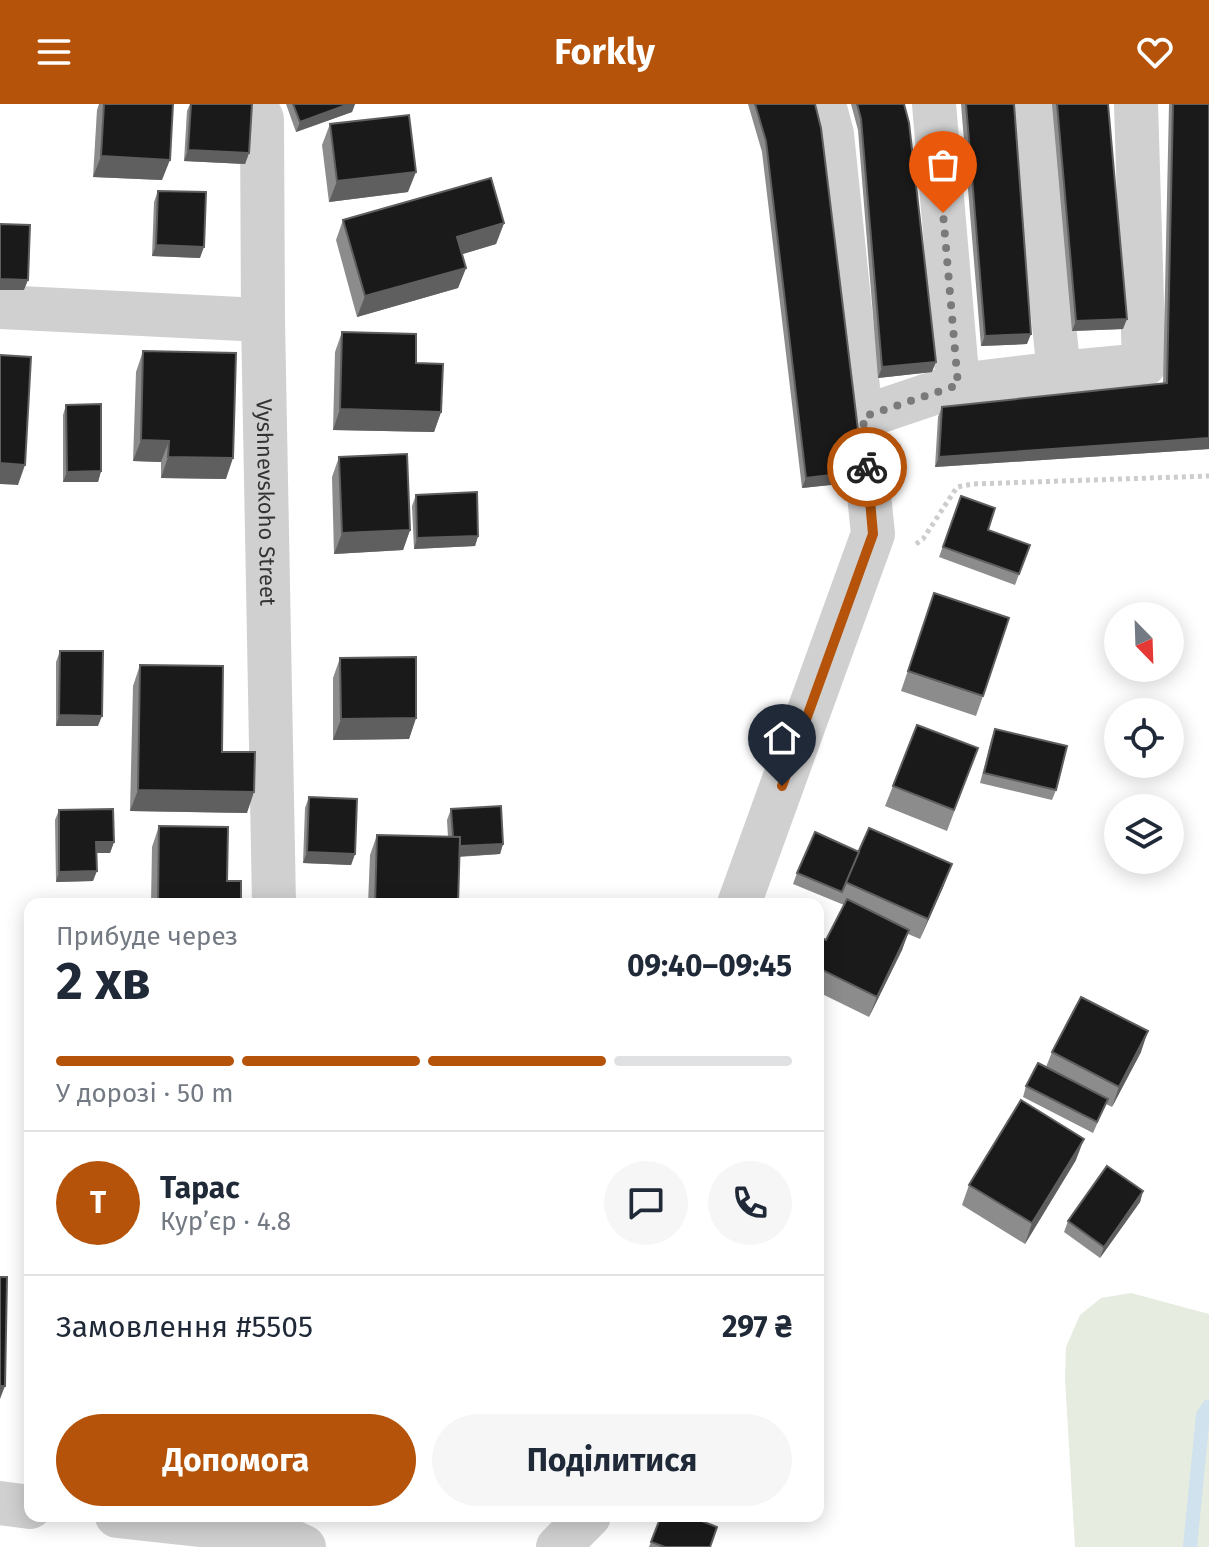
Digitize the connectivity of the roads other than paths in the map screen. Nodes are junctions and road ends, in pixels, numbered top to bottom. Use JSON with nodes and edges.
{"nodes":[{"id":1,"x":255,"y":104,"type":"edge"},
{"id":2,"x":824,"y":104,"type":"edge"},
{"id":3,"x":934,"y":104,"type":"edge"},
{"id":4,"x":1031,"y":104,"type":"edge"},
{"id":5,"x":1136,"y":104,"type":"edge"},
{"id":6,"x":0,"y":307,"type":"edge"},
{"id":7,"x":263,"y":320,"type":"junction"},
{"id":8,"x":1059,"y":373,"type":"junction"},
{"id":9,"x":958,"y":385,"type":"junction"},
{"id":10,"x":863,"y":417,"type":"junction"},
{"id":11,"x":274,"y":898,"type":"edge"},
{"id":12,"x":741,"y":898,"type":"edge"},
{"id":13,"x":0,"y":1503,"type":"edge"},
{"id":14,"x":24,"y":1506,"type":"edge"},
{"id":15,"x":180,"y":1522,"type":"edge"},
{"id":16,"x":583,"y":1522,"type":"edge"},
{"id":17,"x":284,"y":1532,"type":"edge"},
{"id":18,"x":558,"y":1547,"type":"edge"}],
"edges":[{"from":1,"to":7,"type":"street","name":"Vyshnevskoho Street"},
{"from":2,"to":10,"type":"street"},
{"from":3,"to":9,"type":"street"},
{"from":4,"to":8,"type":"street"},
{"from":5,"to":8,"type":"street"},
{"from":6,"to":7,"type":"street"},
{"from":7,"to":11,"type":"street","name":"Vyshnevskoho Street"},
{"from":8,"to":9,"type":"street"},
{"from":9,"to":10,"type":"street"},
{"from":10,"to":12,"type":"street"},
{"from":13,"to":14,"type":"street"},
{"from":15,"to":17,"type":"street"},
{"from":16,"to":18,"type":"street"}]}
